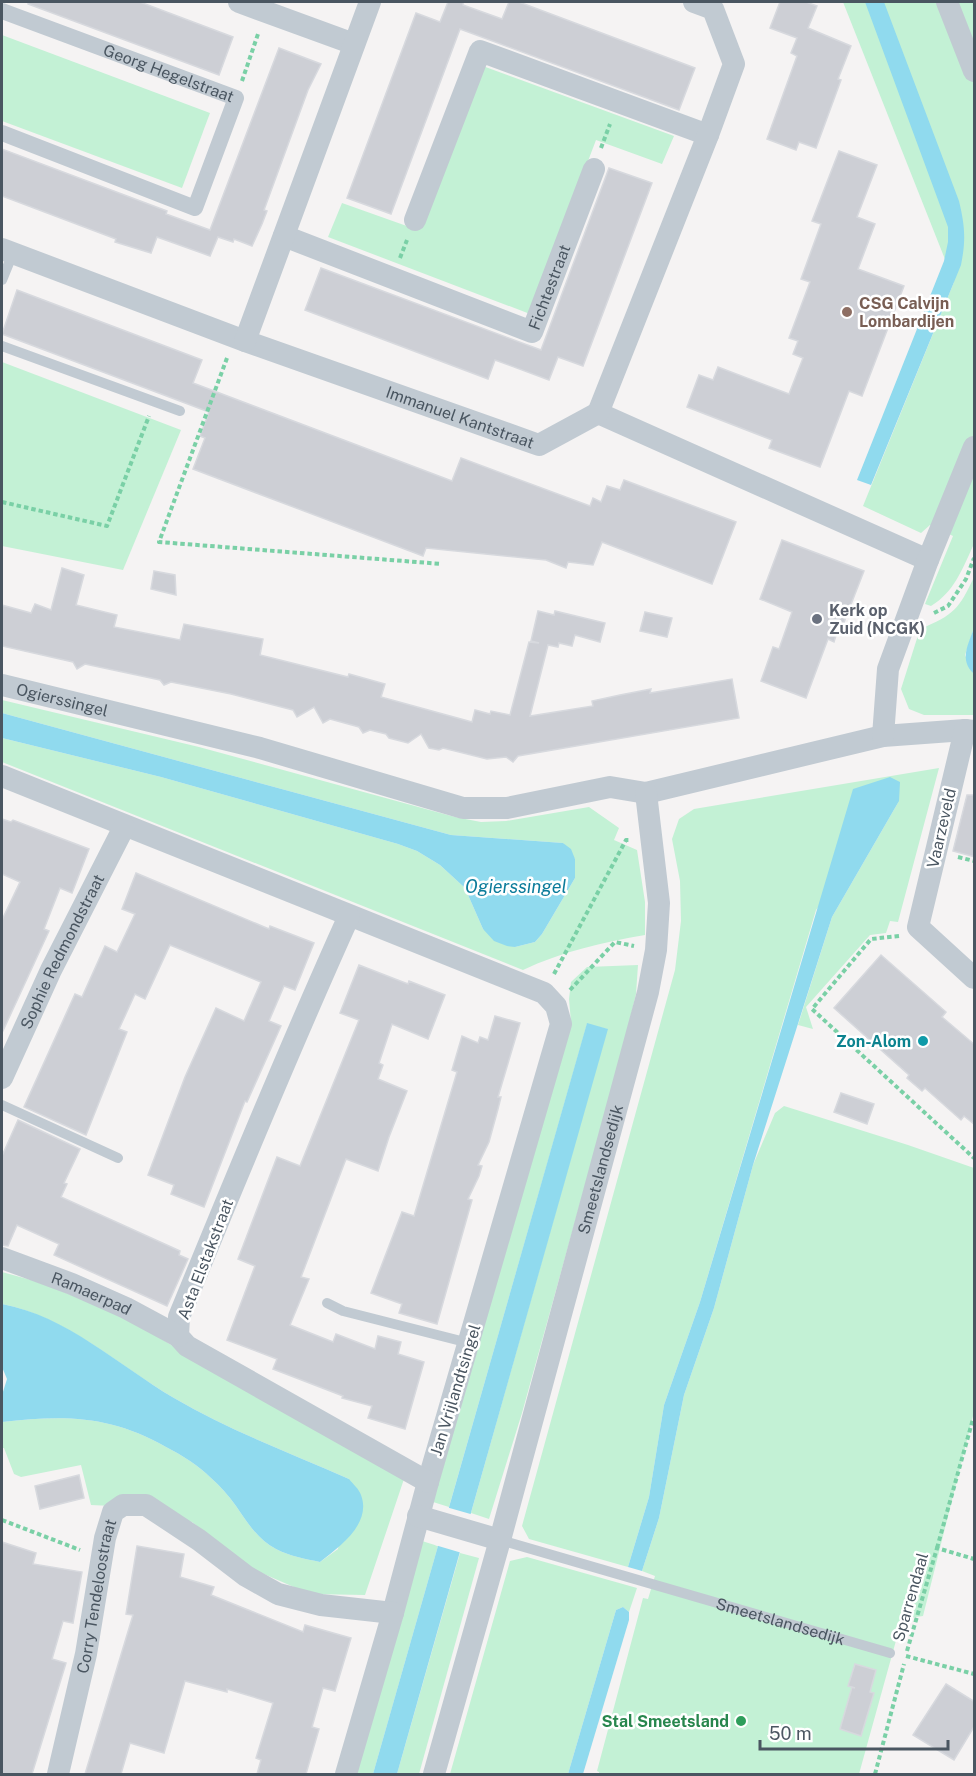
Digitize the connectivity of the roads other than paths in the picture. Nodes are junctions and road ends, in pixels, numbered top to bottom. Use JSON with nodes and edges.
{"nodes":[{"id":1,"x":239,"y":2,"type":"edge"},
{"id":2,"x":370,"y":2,"type":"edge"},
{"id":3,"x":694,"y":2,"type":"edge"},
{"id":4,"x":947,"y":2,"type":"edge"},
{"id":5,"x":2,"y":11,"type":"edge"},
{"id":6,"x":354,"y":44,"type":"junction"},
{"id":7,"x":975,"y":71,"type":"edge"},
{"id":8,"x":2,"y":133,"type":"edge"},
{"id":9,"x":708,"y":135,"type":"junction"},
{"id":10,"x":594,"y":169,"type":"road end"},
{"id":11,"x":415,"y":220,"type":"road end"},
{"id":12,"x":284,"y":236,"type":"junction"},
{"id":13,"x":7,"y":251,"type":"edge"},
{"id":14,"x":2,"y":280,"type":"edge"},
{"id":15,"x":245,"y":341,"type":"junction"},
{"id":16,"x":2,"y":346,"type":"edge"},
{"id":17,"x":180,"y":411,"type":"dead end"},
{"id":18,"x":598,"y":413,"type":"junction"},
{"id":19,"x":975,"y":447,"type":"edge"},
{"id":20,"x":928,"y":560,"type":"junction"},
{"id":21,"x":2,"y":685,"type":"edge"},
{"id":22,"x":970,"y":730,"type":"edge"},
{"id":23,"x":883,"y":736,"type":"junction"},
{"id":24,"x":2,"y":776,"type":"edge"},
{"id":25,"x":646,"y":793,"type":"junction"},
{"id":26,"x":124,"y":827,"type":"junction"},
{"id":27,"x":348,"y":916,"type":"junction"},
{"id":28,"x":975,"y":978,"type":"edge"},
{"id":29,"x":2,"y":1078,"type":"edge"},
{"id":30,"x":2,"y":1105,"type":"edge"},
{"id":31,"x":118,"y":1158,"type":"dead end"},
{"id":32,"x":2,"y":1258,"type":"edge"},
{"id":33,"x":327,"y":1303,"type":"dead end"},
{"id":34,"x":178,"y":1336,"type":"junction"},
{"id":35,"x":469,"y":1343,"type":"junction"},
{"id":36,"x":428,"y":1482,"type":"junction"},
{"id":37,"x":425,"y":1518,"type":"junction"},
{"id":38,"x":490,"y":1538,"type":"junction"},
{"id":39,"x":393,"y":1613,"type":"junction"},
{"id":40,"x":890,"y":1653,"type":"road end"},
{"id":41,"x":58,"y":1774,"type":"edge"},
{"id":42,"x":346,"y":1774,"type":"edge"},
{"id":43,"x":434,"y":1774,"type":"edge"}],
"edges":[{"from":1,"to":6,"type":"street"},
{"from":2,"to":6,"type":"street"},
{"from":3,"to":9,"type":"street"},
{"from":4,"to":7,"type":"street"},
{"from":5,"to":8,"type":"street","name":"Georg Hegelstraat"},
{"from":6,"to":12,"type":"street"},
{"from":9,"to":11,"type":"street"},
{"from":9,"to":18,"type":"street"},
{"from":10,"to":12,"type":"street","name":"Fichtestraat"},
{"from":12,"to":15,"type":"street"},
{"from":13,"to":14,"type":"lane","name":"Immanuel Kantstraat"},
{"from":13,"to":15,"type":"street","name":"Immanuel Kantstraat"},
{"from":15,"to":18,"type":"street","name":"Immanuel Kantstraat"},
{"from":16,"to":17,"type":"lane"},
{"from":18,"to":20,"type":"street"},
{"from":19,"to":20,"type":"street"},
{"from":20,"to":23,"type":"street"},
{"from":21,"to":25,"type":"street","name":"Ogierssingel"},
{"from":22,"to":23,"type":"street","name":"Ogierssingel"},
{"from":22,"to":28,"type":"street","name":"Vaarzeveld"},
{"from":23,"to":25,"type":"street","name":"Ogierssingel"},
{"from":24,"to":26,"type":"street"},
{"from":25,"to":38,"type":"street","name":"Smeetslandsedijk"},
{"from":26,"to":27,"type":"street"},
{"from":26,"to":29,"type":"street","name":"Sophie Redmondstraat"},
{"from":27,"to":34,"type":"street","name":"Asta Elstakstraat"},
{"from":27,"to":35,"type":"street","name":"Jan Vrijlandtsingel"},
{"from":30,"to":31,"type":"lane"},
{"from":32,"to":34,"type":"street","name":"Ramaerpad"},
{"from":33,"to":35,"type":"lane"},
{"from":34,"to":36,"type":"street","name":"Asta Elstakstraat"},
{"from":35,"to":36,"type":"street","name":"Jan Vrijlandtsingel"},
{"from":36,"to":37,"type":"street","name":"Jan Vrijlandtsingel"},
{"from":37,"to":38,"type":"street","name":"Smeetslandsedijk"},
{"from":37,"to":39,"type":"street","name":"Jan Vrijlandtsingel"},
{"from":38,"to":40,"type":"lane","name":"Smeetslandsedijk"},
{"from":38,"to":43,"type":"street","name":"Smeetslandsedijk"},
{"from":39,"to":41,"type":"street","name":"Corry Tendeloostraat"},
{"from":39,"to":42,"type":"street","name":"Jan Vrijlandtsingel"}]}
